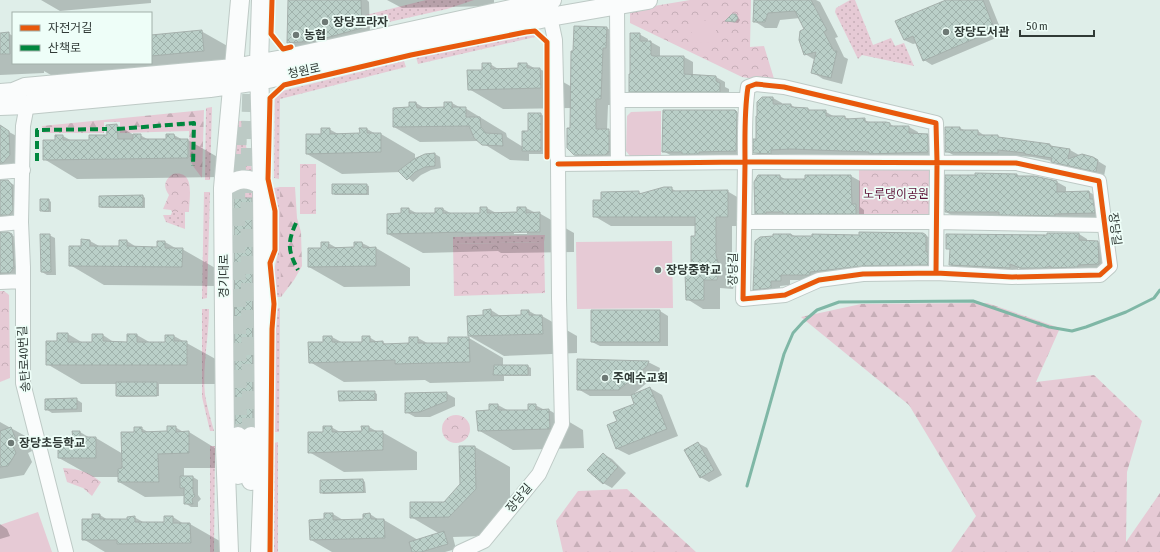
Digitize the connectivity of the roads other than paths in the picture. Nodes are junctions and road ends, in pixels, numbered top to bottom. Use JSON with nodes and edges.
{"nodes":[{"id":1,"x":240,"y":0,"type":"edge"},
{"id":2,"x":261,"y":0,"type":"edge"},
{"id":3,"x":648,"y":0,"type":"edge"},
{"id":4,"x":550,"y":6,"type":"edge"},
{"id":5,"x":617,"y":6,"type":"junction"},
{"id":6,"x":259,"y":72,"type":"junction"},
{"id":7,"x":233,"y":76,"type":"junction"},
{"id":8,"x":0,"y":85,"type":"edge"},
{"id":9,"x":25,"y":87,"type":"junction"},
{"id":10,"x":0,"y":93,"type":"edge"},
{"id":11,"x":618,"y":100,"type":"junction"},
{"id":12,"x":746,"y":100,"type":"junction"},
{"id":13,"x":27,"y":105,"type":"junction"},
{"id":14,"x":0,"y":106,"type":"edge"},
{"id":15,"x":0,"y":115,"type":"edge"},
{"id":16,"x":745,"y":162,"type":"junction"},
{"id":17,"x":938,"y":162,"type":"junction"},
{"id":18,"x":618,"y":163,"type":"junction"},
{"id":19,"x":558,"y":164,"type":"junction"},
{"id":20,"x":23,"y":170,"type":"junction"},
{"id":21,"x":0,"y":172,"type":"edge"},
{"id":22,"x":262,"y":186,"type":"junction"},
{"id":23,"x":223,"y":188,"type":"junction"},
{"id":24,"x":21,"y":222,"type":"junction"},
{"id":25,"x":744,"y":222,"type":"junction"},
{"id":26,"x":936,"y":222,"type":"junction"},
{"id":27,"x":0,"y":224,"type":"edge"},
{"id":28,"x":1104,"y":225,"type":"junction"},
{"id":29,"x":936,"y":273,"type":"junction"},
{"id":30,"x":23,"y":281,"type":"junction"},
{"id":31,"x":0,"y":282,"type":"edge"},
{"id":32,"x":66,"y":552,"type":"edge"},
{"id":33,"x":229,"y":552,"type":"edge"},
{"id":34,"x":238,"y":552,"type":"edge"},
{"id":35,"x":251,"y":552,"type":"edge"},
{"id":36,"x":260,"y":552,"type":"edge"},
{"id":37,"x":460,"y":552,"type":"edge"}],
"edges":[{"from":1,"to":7,"type":"main road","name":"경기대로"},
{"from":2,"to":6,"type":"main road"},
{"from":3,"to":5,"type":"main road","name":"청원로"},
{"from":4,"to":5,"type":"main road","name":"청원로"},
{"from":4,"to":6,"type":"main road","name":"청원로"},
{"from":4,"to":19,"type":"street","name":"장당길"},
{"from":5,"to":11,"type":"street"},
{"from":6,"to":7,"type":"main road","name":"청원로"},
{"from":6,"to":22,"type":"main road"},
{"from":7,"to":9,"type":"main road","name":"청원로"},
{"from":7,"to":13,"type":"main road","name":"청원로"},
{"from":7,"to":23,"type":"main road","name":"경기대로"},
{"from":8,"to":9,"type":"main road","name":"청원로"},
{"from":9,"to":10,"type":"main road","name":"청원로"},
{"from":11,"to":12,"type":"street"},
{"from":11,"to":18,"type":"street"},
{"from":12,"to":16,"type":"street","name":"장당길"},
{"from":12,"to":17,"type":"street","name":"장당길"},
{"from":13,"to":14,"type":"main road","name":"청원로"},
{"from":13,"to":15,"type":"main road","name":"청원로"},
{"from":13,"to":20,"type":"street","name":"송탄로40번길"},
{"from":16,"to":17,"type":"street","name":"장당길"},
{"from":16,"to":18,"type":"street","name":"장당길"},
{"from":16,"to":25,"type":"street","name":"장당길"},
{"from":17,"to":26,"type":"street","name":"장당길"},
{"from":17,"to":28,"type":"street","name":"장당길"},
{"from":18,"to":19,"type":"street","name":"장당길"},
{"from":19,"to":37,"type":"street","name":"장당길"},
{"from":20,"to":21,"type":"street"},
{"from":20,"to":24,"type":"street","name":"송탄로40번길"},
{"from":22,"to":23,"type":"main road"},
{"from":22,"to":36,"type":"main road"},
{"from":23,"to":33,"type":"main road","name":"경기대로"},
{"from":24,"to":27,"type":"street"},
{"from":24,"to":30,"type":"street","name":"송탄로40번길"},
{"from":25,"to":26,"type":"street","name":"장당길"},
{"from":25,"to":29,"type":"street","name":"장당길"},
{"from":26,"to":28,"type":"street","name":"장당길"},
{"from":26,"to":29,"type":"street","name":"장당길"},
{"from":28,"to":29,"type":"street","name":"장당길"},
{"from":30,"to":31,"type":"street"},
{"from":30,"to":32,"type":"street","name":"송탄로40번길"},
{"from":34,"to":35,"type":"main road"}]}
